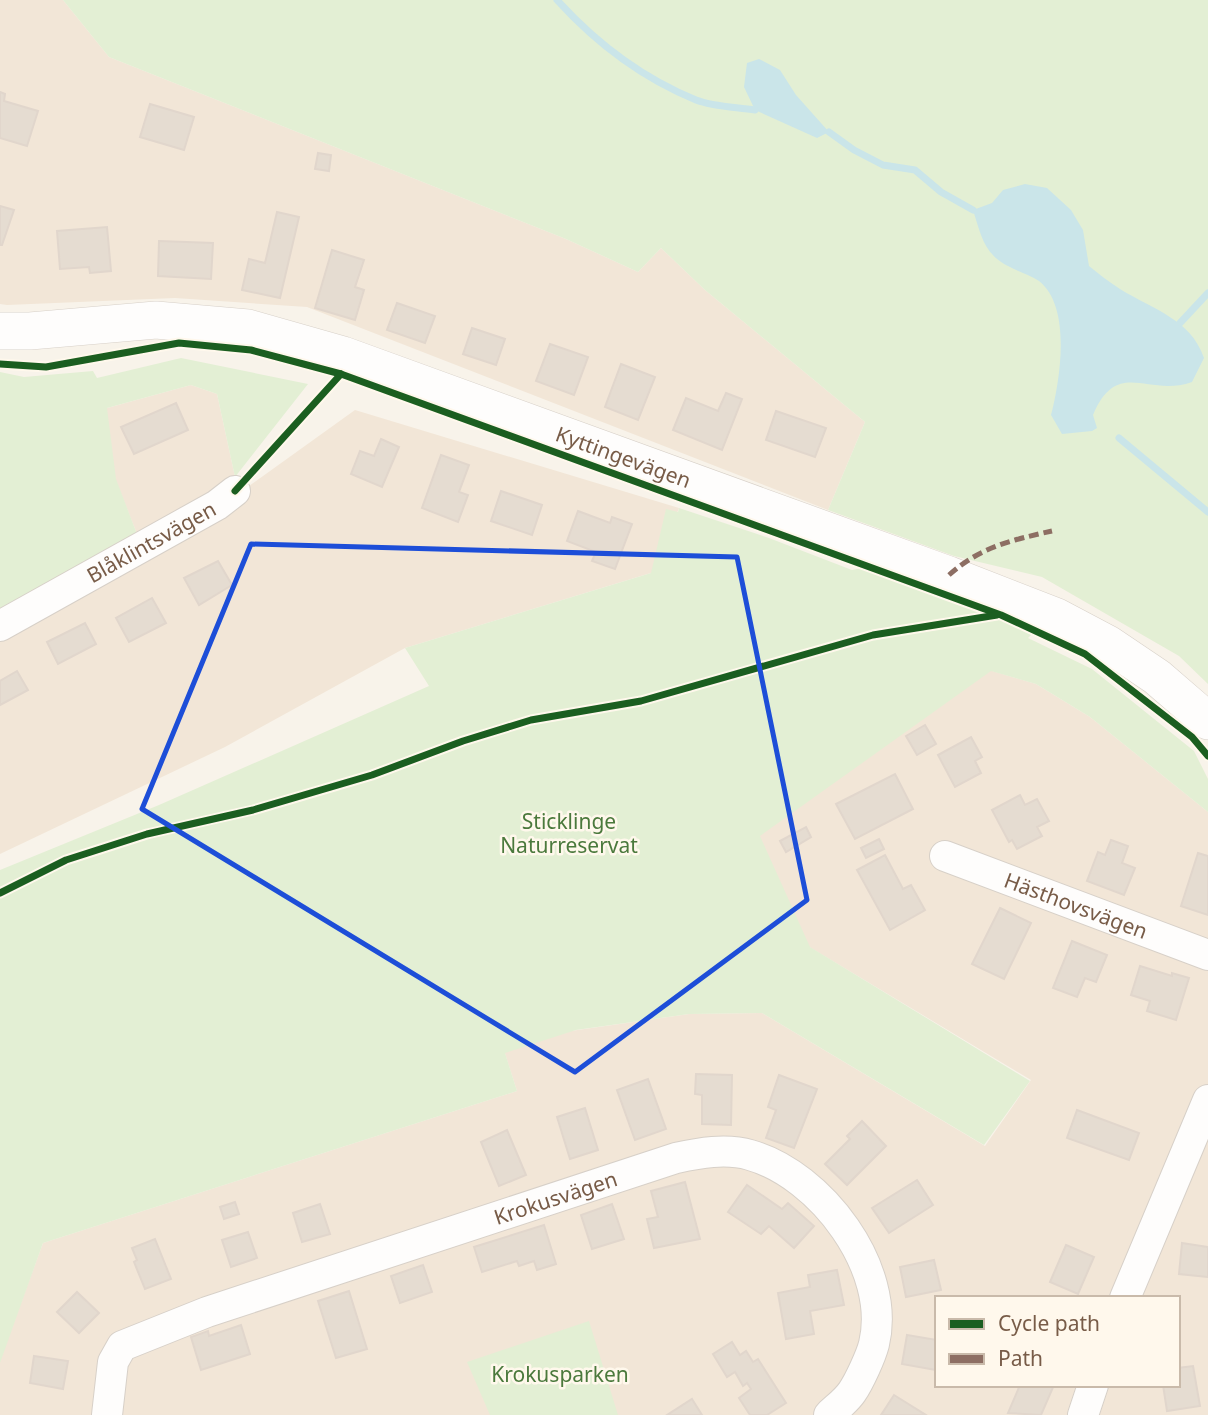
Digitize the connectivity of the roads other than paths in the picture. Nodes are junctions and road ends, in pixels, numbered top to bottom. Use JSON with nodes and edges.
{"nodes":[{"id":1,"x":0,"y":331,"type":"edge"},
{"id":2,"x":235,"y":491,"type":"dead end"},
{"id":3,"x":0,"y":626,"type":"edge"},
{"id":4,"x":1208,"y":722,"type":"edge"},
{"id":5,"x":945,"y":856,"type":"dead end"},
{"id":6,"x":1208,"y":955,"type":"edge"},
{"id":7,"x":1208,"y":1100,"type":"edge"},
{"id":8,"x":1126,"y":1296,"type":"edge"},
{"id":9,"x":1092,"y":1387,"type":"edge"},
{"id":10,"x":107,"y":1415,"type":"edge"},
{"id":11,"x":829,"y":1415,"type":"edge"},
{"id":12,"x":1083,"y":1415,"type":"edge"}],
"edges":[{"from":1,"to":4,"type":"street","name":"Kyttingevägen"},
{"from":2,"to":3,"type":"street","name":"Blåklintsvägen"},
{"from":5,"to":6,"type":"street","name":"Hästhovsvägen"},
{"from":7,"to":8,"type":"street"},
{"from":9,"to":12,"type":"street"},
{"from":10,"to":11,"type":"street","name":"Krokusvägen"}]}
